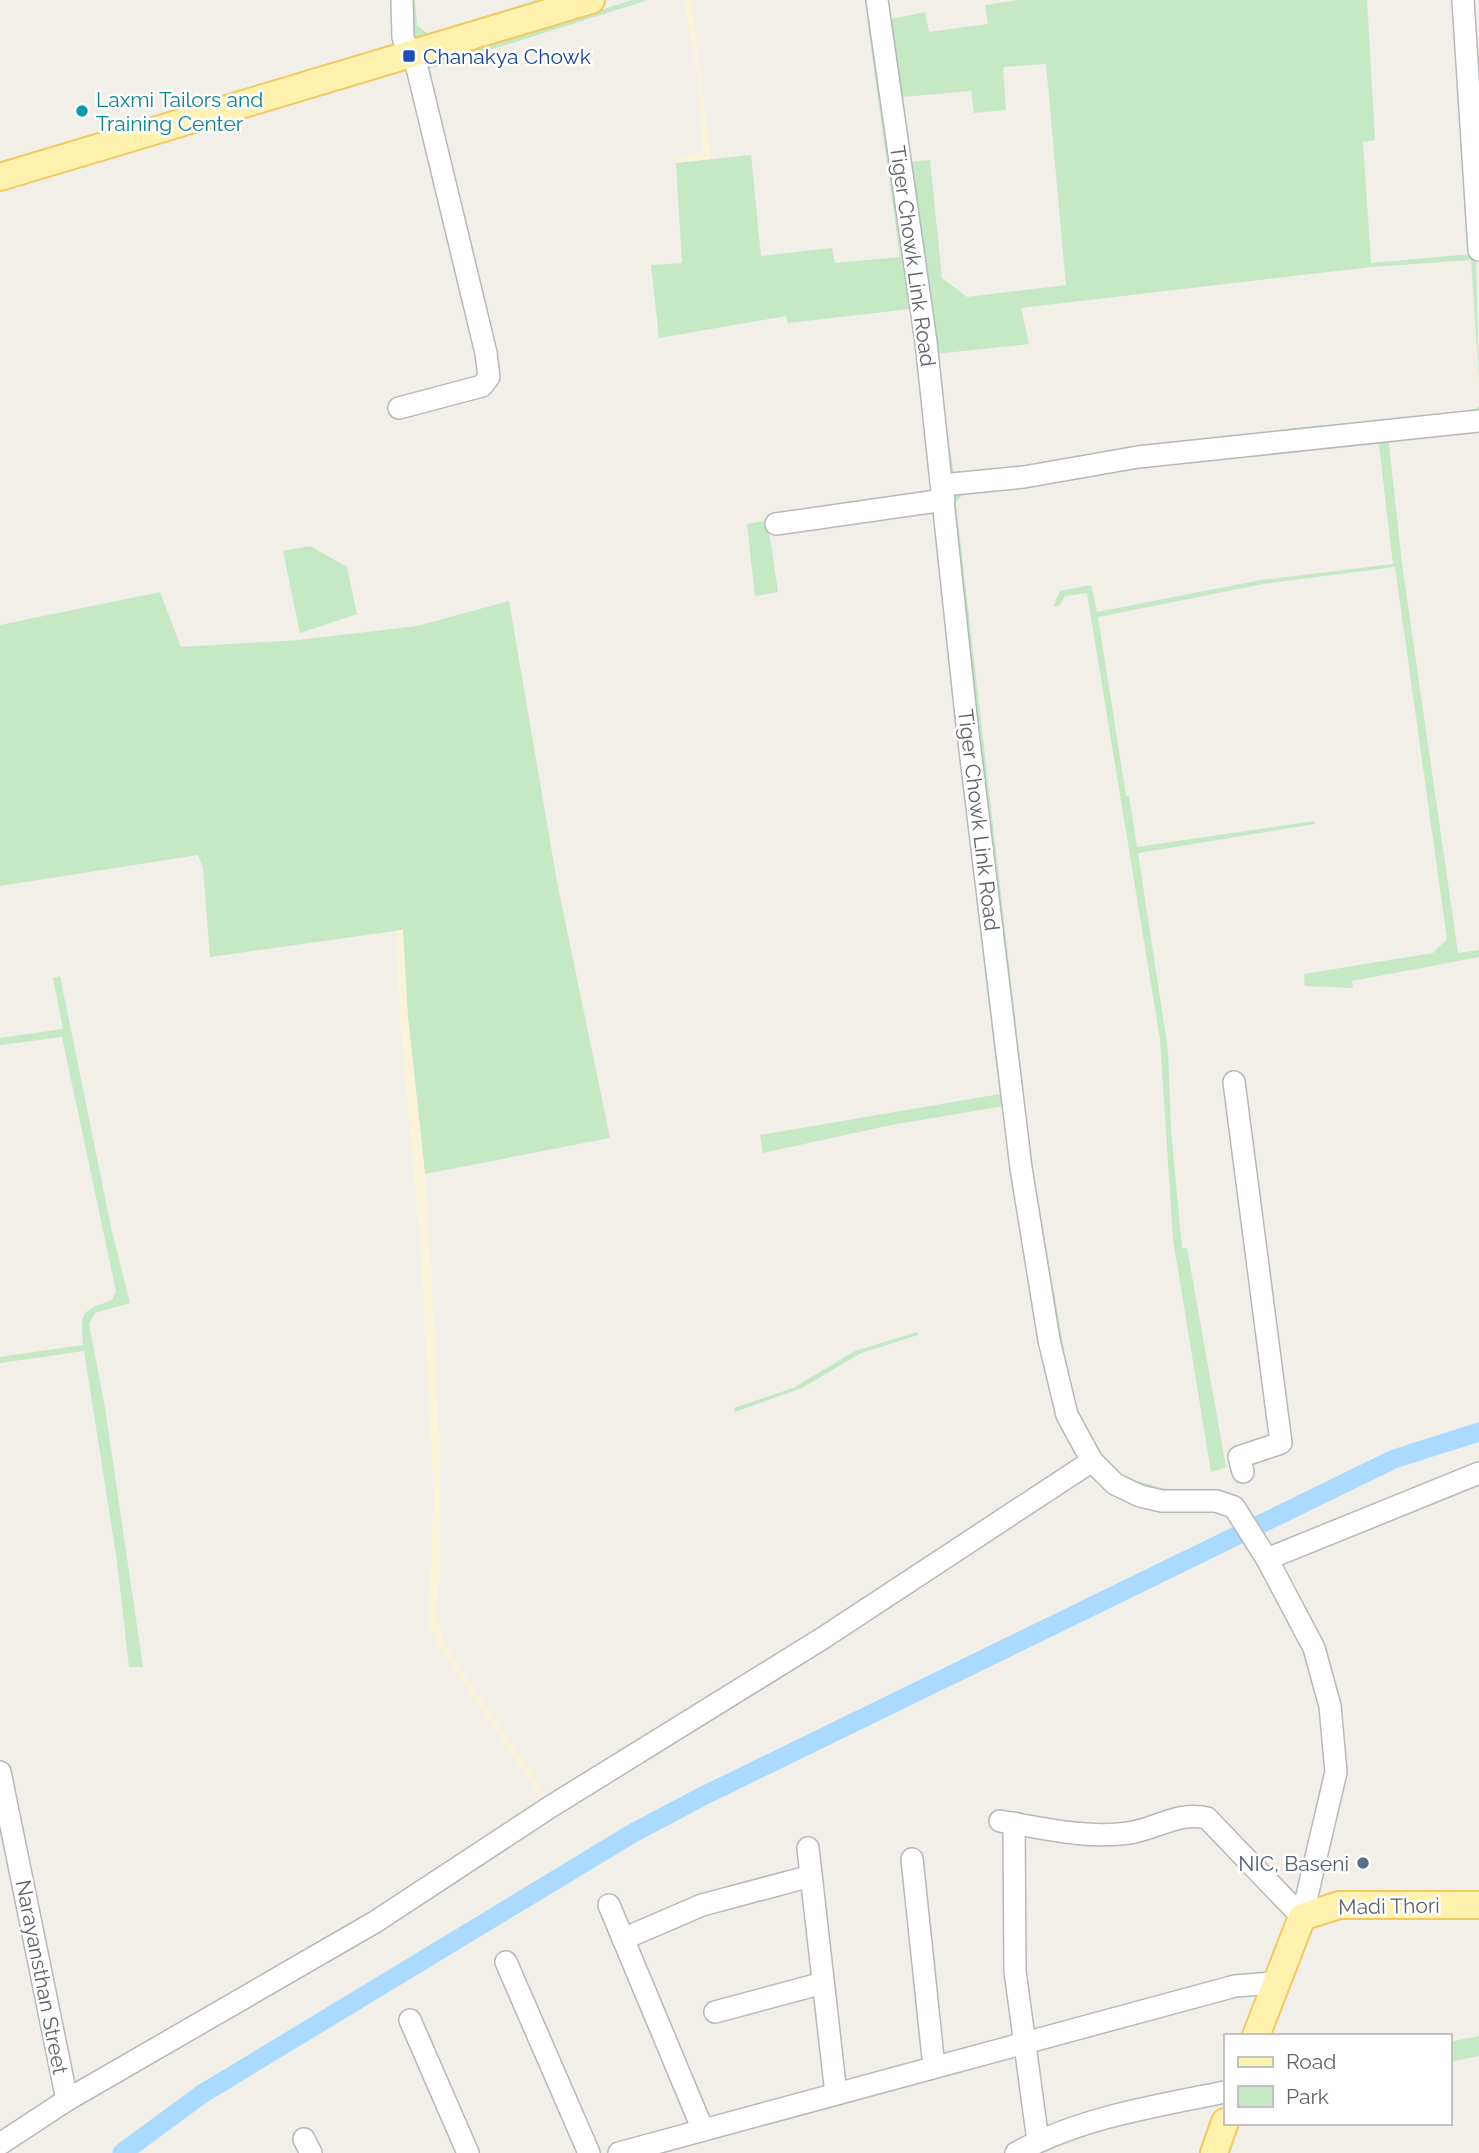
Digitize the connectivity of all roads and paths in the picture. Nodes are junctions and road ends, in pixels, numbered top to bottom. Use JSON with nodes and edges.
{"nodes":[{"id":1,"x":402,"y":0,"type":"edge"},
{"id":2,"x":591,"y":0,"type":"edge"},
{"id":3,"x":877,"y":0,"type":"edge"},
{"id":4,"x":1463,"y":0,"type":"edge"},
{"id":5,"x":412,"y":55,"type":"junction"},
{"id":6,"x":0,"y":177,"type":"edge"},
{"id":7,"x":1479,"y":250,"type":"edge"},
{"id":8,"x":399,"y":408,"type":"dead end"},
{"id":9,"x":1479,"y":421,"type":"edge"},
{"id":10,"x":943,"y":493,"type":"junction"},
{"id":11,"x":776,"y":524,"type":"dead end"},
{"id":12,"x":1234,"y":1082,"type":"dead end"},
{"id":13,"x":1091,"y":1461,"type":"junction"},
{"id":14,"x":1243,"y":1472,"type":"dead end"},
{"id":15,"x":1479,"y":1474,"type":"edge"},
{"id":16,"x":1262,"y":1552,"type":"junction"},
{"id":17,"x":0,"y":1772,"type":"edge"},
{"id":18,"x":808,"y":1848,"type":"dead end"},
{"id":19,"x":912,"y":1859,"type":"dead end"},
{"id":20,"x":811,"y":1876,"type":"junction"},
{"id":21,"x":608,"y":1905,"type":"dead end"},
{"id":22,"x":1479,"y":1905,"type":"edge"},
{"id":23,"x":1302,"y":1917,"type":"junction"},
{"id":24,"x":623,"y":1939,"type":"junction"},
{"id":25,"x":506,"y":1962,"type":"dead end"},
{"id":26,"x":823,"y":1983,"type":"junction"},
{"id":27,"x":1274,"y":1983,"type":"junction"},
{"id":28,"x":715,"y":2012,"type":"dead end"},
{"id":29,"x":410,"y":2020,"type":"dead end"},
{"id":30,"x":1257,"y":2034,"type":"edge"},
{"id":31,"x":1025,"y":2042,"type":"junction"},
{"id":32,"x":934,"y":2067,"type":"junction"},
{"id":33,"x":1224,"y":2092,"type":"edge"},
{"id":34,"x":836,"y":2094,"type":"junction"},
{"id":35,"x":67,"y":2100,"type":"junction"},
{"id":36,"x":1224,"y":2125,"type":"edge"},
{"id":37,"x":703,"y":2130,"type":"junction"},
{"id":38,"x":1038,"y":2141,"type":"junction"},
{"id":39,"x":0,"y":2144,"type":"edge"},
{"id":40,"x":468,"y":2153,"type":"edge"},
{"id":41,"x":589,"y":2153,"type":"edge"},
{"id":42,"x":619,"y":2153,"type":"edge"},
{"id":43,"x":1016,"y":2153,"type":"edge"},
{"id":44,"x":1214,"y":2153,"type":"edge"}],
"edges":[{"from":1,"to":5,"type":"street"},
{"from":2,"to":5,"type":"main road"},
{"from":3,"to":10,"type":"street","name":"Tiger Chowk Link Road"},
{"from":4,"to":7,"type":"street"},
{"from":5,"to":6,"type":"main road"},
{"from":5,"to":8,"type":"street"},
{"from":9,"to":10,"type":"street"},
{"from":10,"to":11,"type":"street"},
{"from":10,"to":13,"type":"street","name":"Tiger Chowk Link Road"},
{"from":12,"to":14,"type":"street"},
{"from":13,"to":16,"type":"street","name":"Tiger Chowk Link Road"},
{"from":13,"to":35,"type":"street"},
{"from":15,"to":16,"type":"street"},
{"from":16,"to":23,"type":"street"},
{"from":17,"to":35,"type":"street","name":"Narayansthan Street"},
{"from":18,"to":20,"type":"street"},
{"from":19,"to":32,"type":"street"},
{"from":20,"to":24,"type":"street"},
{"from":20,"to":26,"type":"street"},
{"from":21,"to":24,"type":"street"},
{"from":22,"to":23,"type":"main road","name":"Madi Thori"},
{"from":23,"to":27,"type":"main road"},
{"from":23,"to":31,"type":"street"},
{"from":24,"to":37,"type":"street"},
{"from":25,"to":41,"type":"street"},
{"from":26,"to":28,"type":"street"},
{"from":26,"to":34,"type":"street"},
{"from":27,"to":30,"type":"main road"},
{"from":27,"to":31,"type":"street"},
{"from":29,"to":40,"type":"street"},
{"from":31,"to":32,"type":"street"},
{"from":31,"to":38,"type":"street"},
{"from":32,"to":34,"type":"street"},
{"from":33,"to":38,"type":"street"},
{"from":34,"to":37,"type":"street"},
{"from":35,"to":39,"type":"street"},
{"from":36,"to":44,"type":"main road"},
{"from":37,"to":42,"type":"street"},
{"from":38,"to":43,"type":"street"}]}
